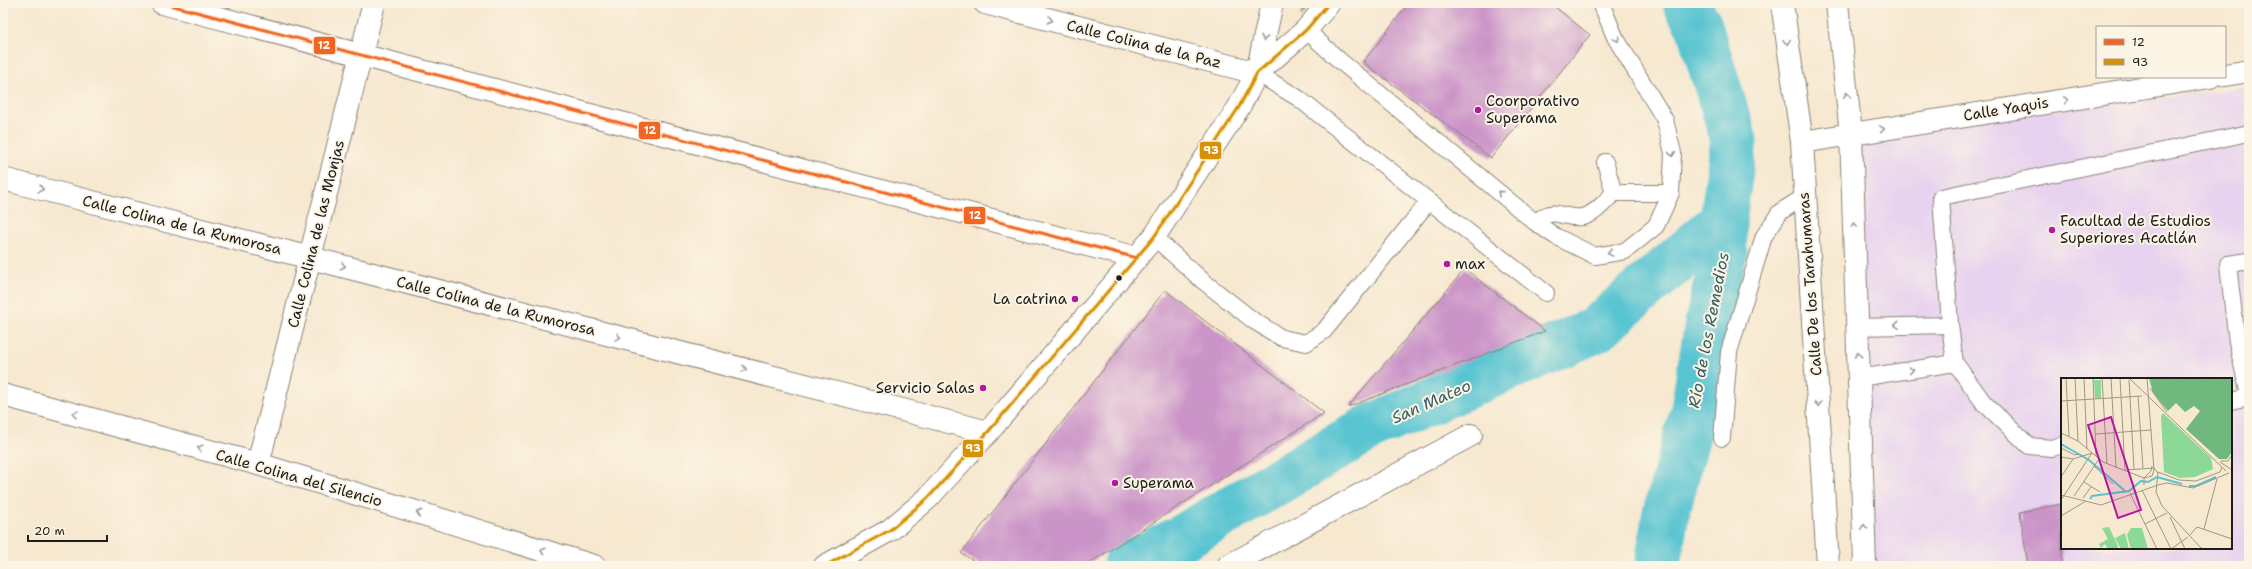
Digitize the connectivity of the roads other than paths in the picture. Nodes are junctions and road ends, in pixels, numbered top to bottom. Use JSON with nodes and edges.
{"nodes":[{"id":1,"x":162,"y":3,"type":"edge"},
{"id":2,"x":374,"y":3,"type":"edge"},
{"id":3,"x":985,"y":3,"type":"edge"},
{"id":4,"x":1272,"y":3,"type":"edge"},
{"id":5,"x":1329,"y":3,"type":"edge"},
{"id":6,"x":1601,"y":3,"type":"edge"},
{"id":7,"x":1782,"y":3,"type":"edge"},
{"id":8,"x":1836,"y":3,"type":"edge"},
{"id":9,"x":1306,"y":30,"type":"junction"},
{"id":10,"x":361,"y":54,"type":"junction"},
{"id":11,"x":2249,"y":71,"type":"edge"},
{"id":12,"x":1256,"y":73,"type":"junction"},
{"id":13,"x":2226,"y":75,"type":"edge"},
{"id":14,"x":2204,"y":78,"type":"edge"},
{"id":15,"x":2249,"y":133,"type":"edge"},
{"id":16,"x":1851,"y":134,"type":"junction"},
{"id":17,"x":1802,"y":142,"type":"junction"},
{"id":18,"x":1605,"y":162,"type":"dead end"},
{"id":19,"x":3,"y":179,"type":"edge"},
{"id":20,"x":1614,"y":192,"type":"junction"},
{"id":21,"x":1671,"y":193,"type":"junction"},
{"id":22,"x":1804,"y":197,"type":"junction"},
{"id":23,"x":1429,"y":201,"type":"junction"},
{"id":24,"x":1536,"y":223,"type":"junction"},
{"id":25,"x":1154,"y":236,"type":"junction"},
{"id":26,"x":310,"y":258,"type":"junction"},
{"id":27,"x":1137,"y":258,"type":"junction"},
{"id":28,"x":2249,"y":261,"type":"edge"},
{"id":29,"x":1546,"y":292,"type":"dead end"},
{"id":30,"x":1950,"y":325,"type":"junction"},
{"id":31,"x":1857,"y":327,"type":"junction"},
{"id":32,"x":1955,"y":363,"type":"junction"},
{"id":33,"x":1859,"y":378,"type":"junction"},
{"id":34,"x":3,"y":394,"type":"edge"},
{"id":35,"x":2249,"y":396,"type":"edge"},
{"id":36,"x":2232,"y":401,"type":"edge"},
{"id":37,"x":988,"y":432,"type":"junction"},
{"id":38,"x":1471,"y":435,"type":"dead end"},
{"id":39,"x":1722,"y":438,"type":"dead end"},
{"id":40,"x":2061,"y":445,"type":"edge"},
{"id":41,"x":258,"y":464,"type":"junction"},
{"id":42,"x":594,"y":566,"type":"edge"},
{"id":43,"x":825,"y":566,"type":"edge"},
{"id":44,"x":1228,"y":566,"type":"edge"},
{"id":45,"x":1828,"y":566,"type":"edge"},
{"id":46,"x":1866,"y":566,"type":"edge"}],
"edges":[{"from":1,"to":10,"type":"street"},
{"from":2,"to":10,"type":"street","name":"Calle Colina de las Monjas"},
{"from":3,"to":12,"type":"street","name":"Calle Colina de la Paz","one_way":true},
{"from":4,"to":12,"type":"street","one_way":true},
{"from":5,"to":9,"type":"street"},
{"from":6,"to":21,"type":"lane","one_way":true},
{"from":7,"to":17,"type":"street","name":"Calle De los Tarahumaras","one_way":true},
{"from":16,"to":8,"type":"street","one_way":true},
{"from":9,"to":12,"type":"street"},
{"from":24,"to":9,"type":"lane","one_way":true},
{"from":10,"to":26,"type":"street","name":"Calle Colina de las Monjas"},
{"from":10,"to":27,"type":"street"},
{"from":11,"to":13,"type":"street"},
{"from":12,"to":23,"type":"lane"},
{"from":12,"to":25,"type":"street"},
{"from":16,"to":14,"type":"street","name":"Calle Yaquis","one_way":true},
{"from":15,"to":30,"type":"lane"},
{"from":16,"to":17,"type":"street","name":"Calle Yaquis"},
{"from":31,"to":16,"type":"street","one_way":true},
{"from":17,"to":22,"type":"street","name":"Calle De los Tarahumaras"},
{"from":18,"to":20,"type":"lane"},
{"from":19,"to":26,"type":"street","name":"Calle Colina de la Rumorosa","one_way":true},
{"from":20,"to":21,"type":"lane"},
{"from":20,"to":24,"type":"lane"},
{"from":21,"to":24,"type":"lane","one_way":true},
{"from":22,"to":39,"type":"lane"},
{"from":22,"to":45,"type":"street","name":"Calle De los Tarahumaras","one_way":true},
{"from":23,"to":25,"type":"lane"},
{"from":23,"to":29,"type":"lane"},
{"from":25,"to":27,"type":"street"},
{"from":26,"to":37,"type":"street","name":"Calle Colina de la Rumorosa","one_way":true},
{"from":26,"to":41,"type":"street","name":"Calle Colina de las Monjas"},
{"from":27,"to":37,"type":"street"},
{"from":28,"to":35,"type":"lane"},
{"from":30,"to":31,"type":"lane","one_way":true},
{"from":30,"to":32,"type":"lane"},
{"from":33,"to":31,"type":"street","one_way":true},
{"from":33,"to":32,"type":"lane","one_way":true},
{"from":32,"to":40,"type":"lane"},
{"from":46,"to":33,"type":"street","one_way":true},
{"from":41,"to":34,"type":"street","name":"Calle Colina del Silencio","one_way":true},
{"from":35,"to":36,"type":"lane"},
{"from":37,"to":43,"type":"street"},
{"from":38,"to":44,"type":"street"},
{"from":42,"to":41,"type":"street","name":"Calle Colina del Silencio","one_way":true}]}
